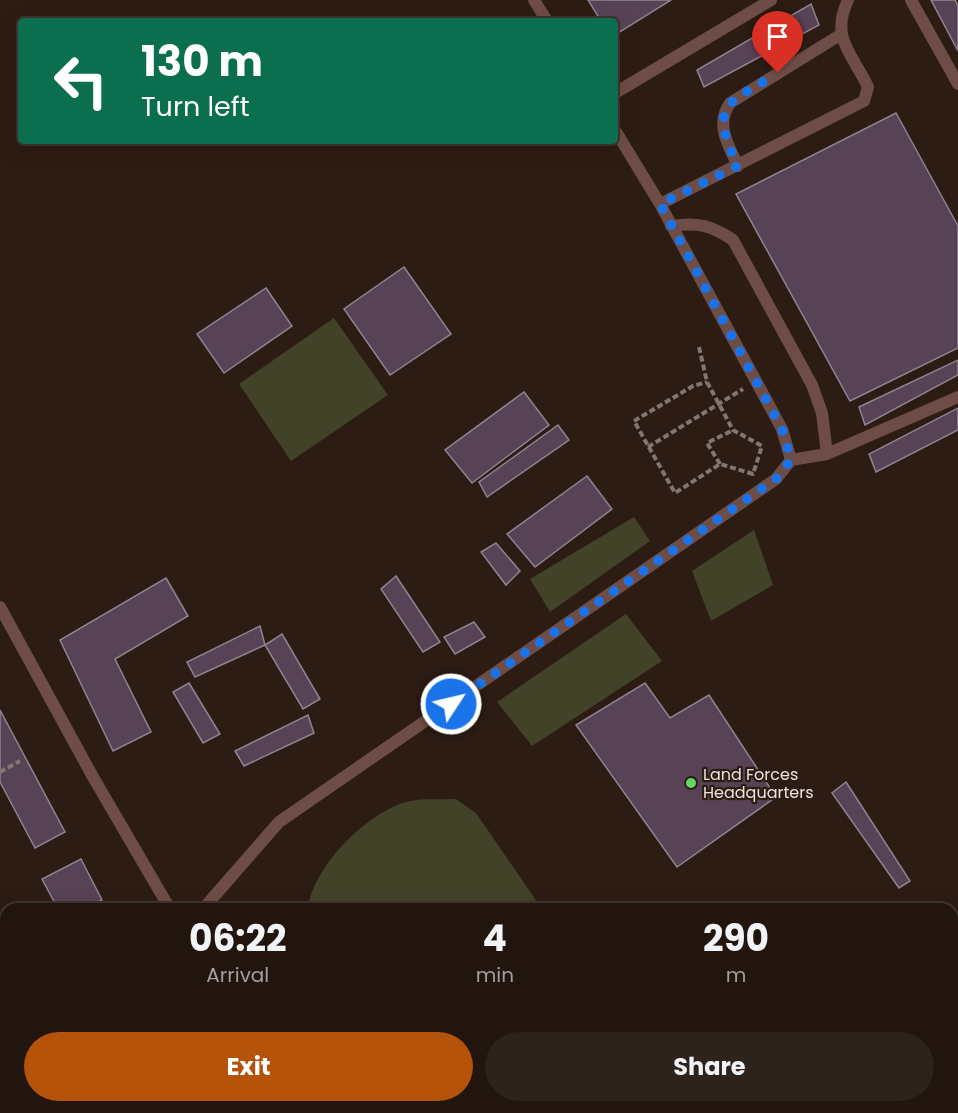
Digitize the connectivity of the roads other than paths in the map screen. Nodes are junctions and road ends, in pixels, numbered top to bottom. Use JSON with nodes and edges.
{"nodes":[{"id":1,"x":534,"y":0,"type":"edge"},
{"id":2,"x":771,"y":0,"type":"edge"},
{"id":3,"x":848,"y":0,"type":"edge"},
{"id":4,"x":911,"y":0,"type":"edge"},
{"id":5,"x":545,"y":18,"type":"edge"},
{"id":6,"x":840,"y":35,"type":"junction"},
{"id":7,"x":958,"y":84,"type":"edge"},
{"id":8,"x":618,"y":91,"type":"edge"},
{"id":9,"x":618,"y":135,"type":"edge"},
{"id":10,"x":738,"y":166,"type":"junction"},
{"id":11,"x":660,"y":204,"type":"junction"},
{"id":12,"x":671,"y":226,"type":"junction"},
{"id":13,"x":958,"y":398,"type":"edge"},
{"id":14,"x":826,"y":454,"type":"junction"},
{"id":15,"x":791,"y":460,"type":"junction"},
{"id":16,"x":0,"y":607,"type":"edge"},
{"id":17,"x":166,"y":903,"type":"edge"},
{"id":18,"x":208,"y":903,"type":"edge"}],
"edges":[{"from":1,"to":5,"type":"lane"},
{"from":2,"to":8,"type":"lane"},
{"from":3,"to":6,"type":"lane"},
{"from":4,"to":7,"type":"lane"},
{"from":6,"to":10,"type":"lane"},
{"from":6,"to":10,"type":"lane"},
{"from":9,"to":11,"type":"lane"},
{"from":10,"to":11,"type":"lane"},
{"from":11,"to":12,"type":"lane"},
{"from":12,"to":14,"type":"lane"},
{"from":12,"to":15,"type":"lane"},
{"from":13,"to":14,"type":"lane"},
{"from":14,"to":15,"type":"lane"},
{"from":15,"to":18,"type":"lane"},
{"from":16,"to":17,"type":"lane"}]}
